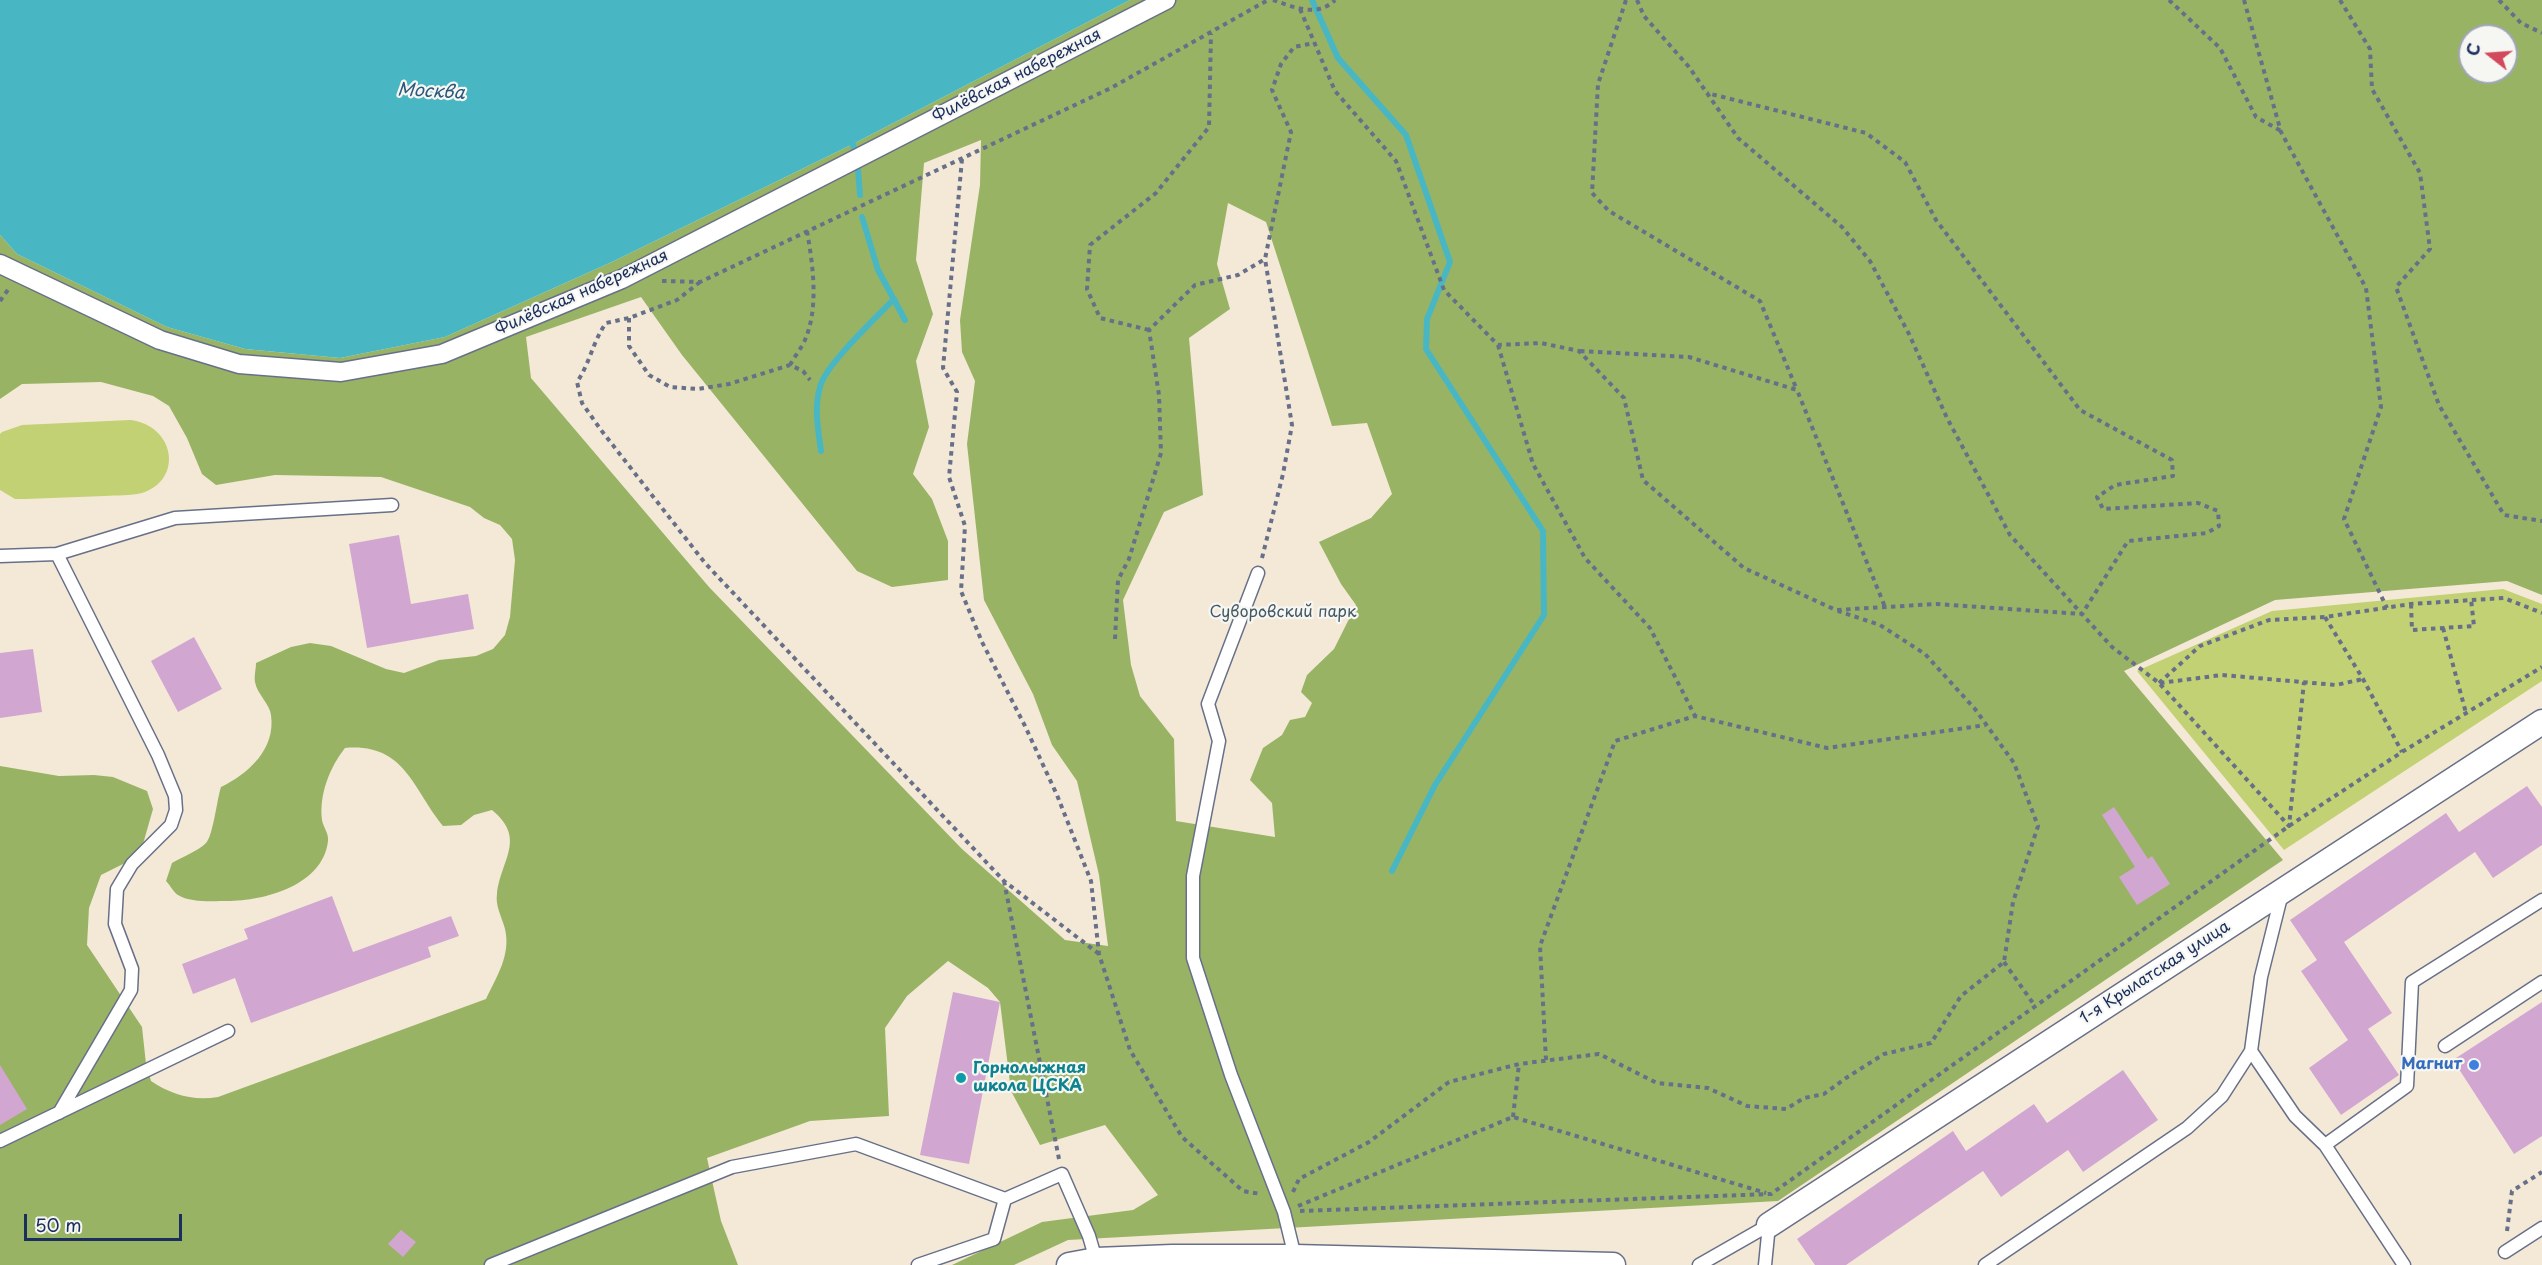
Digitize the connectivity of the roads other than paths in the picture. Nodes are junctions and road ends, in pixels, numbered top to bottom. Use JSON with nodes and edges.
{"nodes":[{"id":1,"x":1166,"y":0,"type":"edge"},
{"id":2,"x":0,"y":264,"type":"edge"},
{"id":3,"x":392,"y":505,"type":"dead end"},
{"id":4,"x":57,"y":554,"type":"junction"},
{"id":5,"x":0,"y":556,"type":"edge"},
{"id":6,"x":1258,"y":573,"type":"road end"},
{"id":7,"x":2542,"y":722,"type":"edge"},
{"id":8,"x":2282,"y":890,"type":"junction"},
{"id":9,"x":2542,"y":900,"type":"edge"},
{"id":10,"x":2542,"y":982,"type":"edge"},
{"id":11,"x":228,"y":1031,"type":"dead end"},
{"id":12,"x":2445,"y":1046,"type":"dead end"},
{"id":13,"x":2251,"y":1051,"type":"junction"},
{"id":14,"x":59,"y":1113,"type":"junction"},
{"id":15,"x":0,"y":1141,"type":"edge"},
{"id":16,"x":2325,"y":1145,"type":"junction"},
{"id":17,"x":1005,"y":1199,"type":"junction"},
{"id":18,"x":1769,"y":1225,"type":"junction"},
{"id":19,"x":2542,"y":1228,"type":"edge"},
{"id":20,"x":2505,"y":1252,"type":"road end"},
{"id":21,"x":1295,"y":1257,"type":"junction"},
{"id":22,"x":1096,"y":1260,"type":"junction"},
{"id":23,"x":491,"y":1265,"type":"edge"},
{"id":24,"x":918,"y":1265,"type":"edge"},
{"id":25,"x":1069,"y":1265,"type":"edge"},
{"id":26,"x":1613,"y":1265,"type":"edge"},
{"id":27,"x":1699,"y":1265,"type":"edge"},
{"id":28,"x":1765,"y":1265,"type":"edge"},
{"id":29,"x":1985,"y":1265,"type":"edge"},
{"id":30,"x":2404,"y":1265,"type":"edge"}],
"edges":[{"from":1,"to":2,"type":"street","name":"Филёвская набережная"},
{"from":3,"to":4,"type":"lane"},
{"from":4,"to":5,"type":"lane"},
{"from":4,"to":14,"type":"lane"},
{"from":6,"to":21,"type":"lane"},
{"from":7,"to":8,"type":"street","name":"1-я Крылатская улица"},
{"from":8,"to":13,"type":"lane"},
{"from":8,"to":18,"type":"street","name":"1-я Крылатская улица"},
{"from":9,"to":16,"type":"lane"},
{"from":10,"to":12,"type":"lane"},
{"from":11,"to":14,"type":"lane"},
{"from":13,"to":16,"type":"lane"},
{"from":13,"to":29,"type":"lane"},
{"from":14,"to":15,"type":"lane"},
{"from":16,"to":30,"type":"lane"},
{"from":17,"to":22,"type":"lane"},
{"from":17,"to":23,"type":"lane"},
{"from":17,"to":24,"type":"lane"},
{"from":18,"to":27,"type":"lane"},
{"from":18,"to":28,"type":"lane"},
{"from":19,"to":20,"type":"lane"},
{"from":21,"to":22,"type":"street"},
{"from":21,"to":26,"type":"street"},
{"from":22,"to":25,"type":"street"}]}
